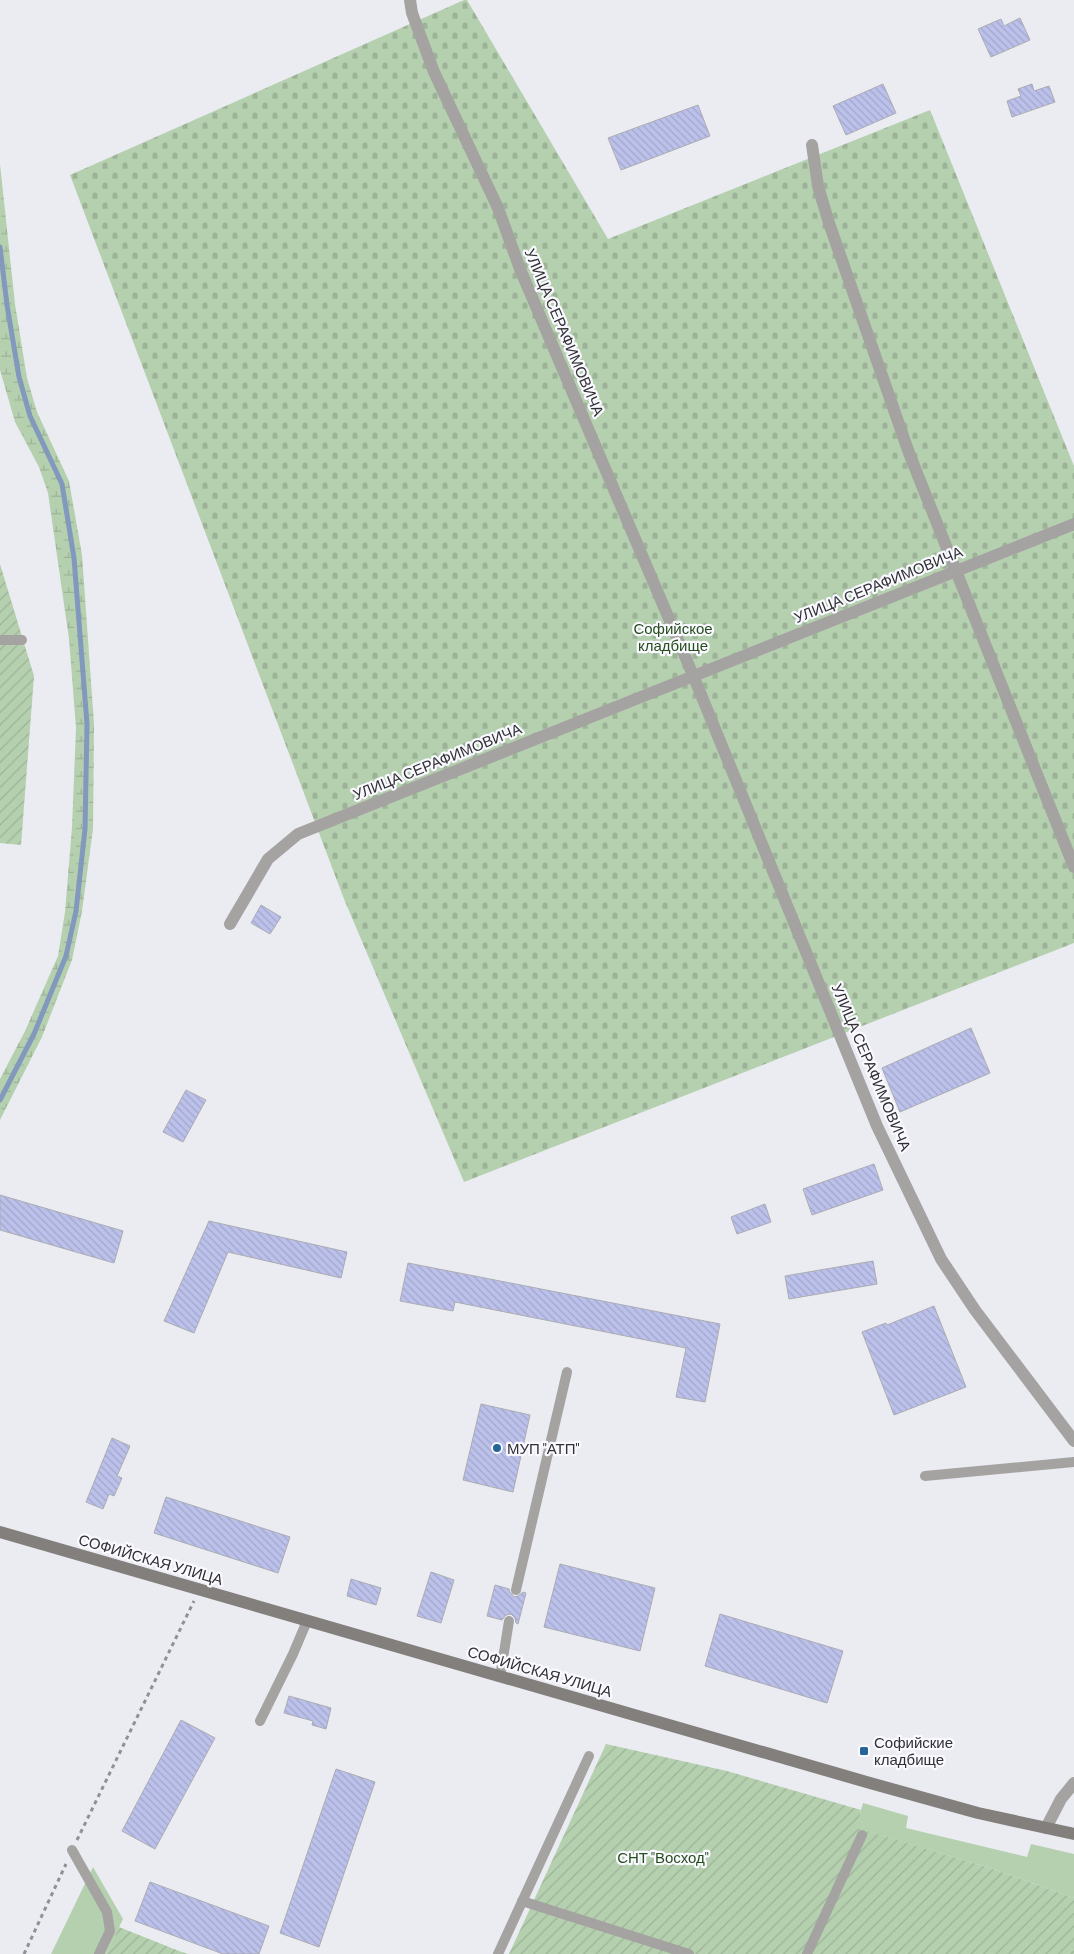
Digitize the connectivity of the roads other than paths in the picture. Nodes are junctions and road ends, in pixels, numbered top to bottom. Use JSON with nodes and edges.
{"nodes":[{"id":1,"x":410,"y":0,"type":"edge"},
{"id":2,"x":812,"y":144,"type":"dead end"},
{"id":3,"x":1074,"y":524,"type":"edge"},
{"id":4,"x":956,"y":570,"type":"junction"},
{"id":5,"x":0,"y":640,"type":"edge"},
{"id":6,"x":22,"y":640,"type":"dead end"},
{"id":7,"x":693,"y":675,"type":"junction"},
{"id":8,"x":1074,"y":867,"type":"edge"},
{"id":9,"x":230,"y":924,"type":"dead end"},
{"id":10,"x":567,"y":1372,"type":"dead end"},
{"id":11,"x":1074,"y":1441,"type":"edge"},
{"id":12,"x":1074,"y":1462,"type":"edge"},
{"id":13,"x":925,"y":1476,"type":"dead end"},
{"id":14,"x":0,"y":1532,"type":"edge"},
{"id":15,"x":516,"y":1590,"type":"dead end"},
{"id":16,"x":307,"y":1620,"type":"junction"},
{"id":17,"x":509,"y":1622,"type":"dead end"},
{"id":18,"x":500,"y":1677,"type":"junction"},
{"id":19,"x":260,"y":1721,"type":"dead end"},
{"id":20,"x":589,"y":1756,"type":"dead end"},
{"id":21,"x":1074,"y":1783,"type":"edge"},
{"id":22,"x":1046,"y":1828,"type":"junction"},
{"id":23,"x":1074,"y":1834,"type":"edge"},
{"id":24,"x":862,"y":1835,"type":"dead end"},
{"id":25,"x":72,"y":1850,"type":"road end"},
{"id":26,"x":522,"y":1900,"type":"junction"},
{"id":27,"x":99,"y":1954,"type":"edge"},
{"id":28,"x":498,"y":1954,"type":"edge"},
{"id":29,"x":690,"y":1954,"type":"edge"},
{"id":30,"x":807,"y":1954,"type":"edge"}],
"edges":[{"from":1,"to":7,"type":"street","name":"УЛИЦА СЕРАФИМОВИЧА"},
{"from":2,"to":4,"type":"street"},
{"from":3,"to":4,"type":"street","name":"УЛИЦА СЕРАФИМОВИЧА"},
{"from":4,"to":7,"type":"street","name":"УЛИЦА СЕРАФИМОВИЧА"},
{"from":4,"to":8,"type":"street"},
{"from":5,"to":6,"type":"lane"},
{"from":7,"to":9,"type":"street","name":"УЛИЦА СЕРАФИМОВИЧА"},
{"from":7,"to":11,"type":"street","name":"УЛИЦА СЕРАФИМОВИЧА"},
{"from":10,"to":15,"type":"lane"},
{"from":12,"to":13,"type":"lane"},
{"from":14,"to":16,"type":"main road","name":"СОФИЙСКАЯ УЛИЦА"},
{"from":16,"to":18,"type":"main road","name":"СОФИЙСКАЯ УЛИЦА"},
{"from":16,"to":19,"type":"lane"},
{"from":17,"to":18,"type":"lane"},
{"from":18,"to":22,"type":"main road","name":"СОФИЙСКАЯ УЛИЦА"},
{"from":20,"to":26,"type":"lane"},
{"from":21,"to":22,"type":"street"},
{"from":22,"to":23,"type":"main road","name":"СОФИЙСКАЯ УЛИЦА"},
{"from":24,"to":30,"type":"lane"},
{"from":25,"to":27,"type":"lane"},
{"from":26,"to":28,"type":"lane"},
{"from":26,"to":29,"type":"lane"}]}
